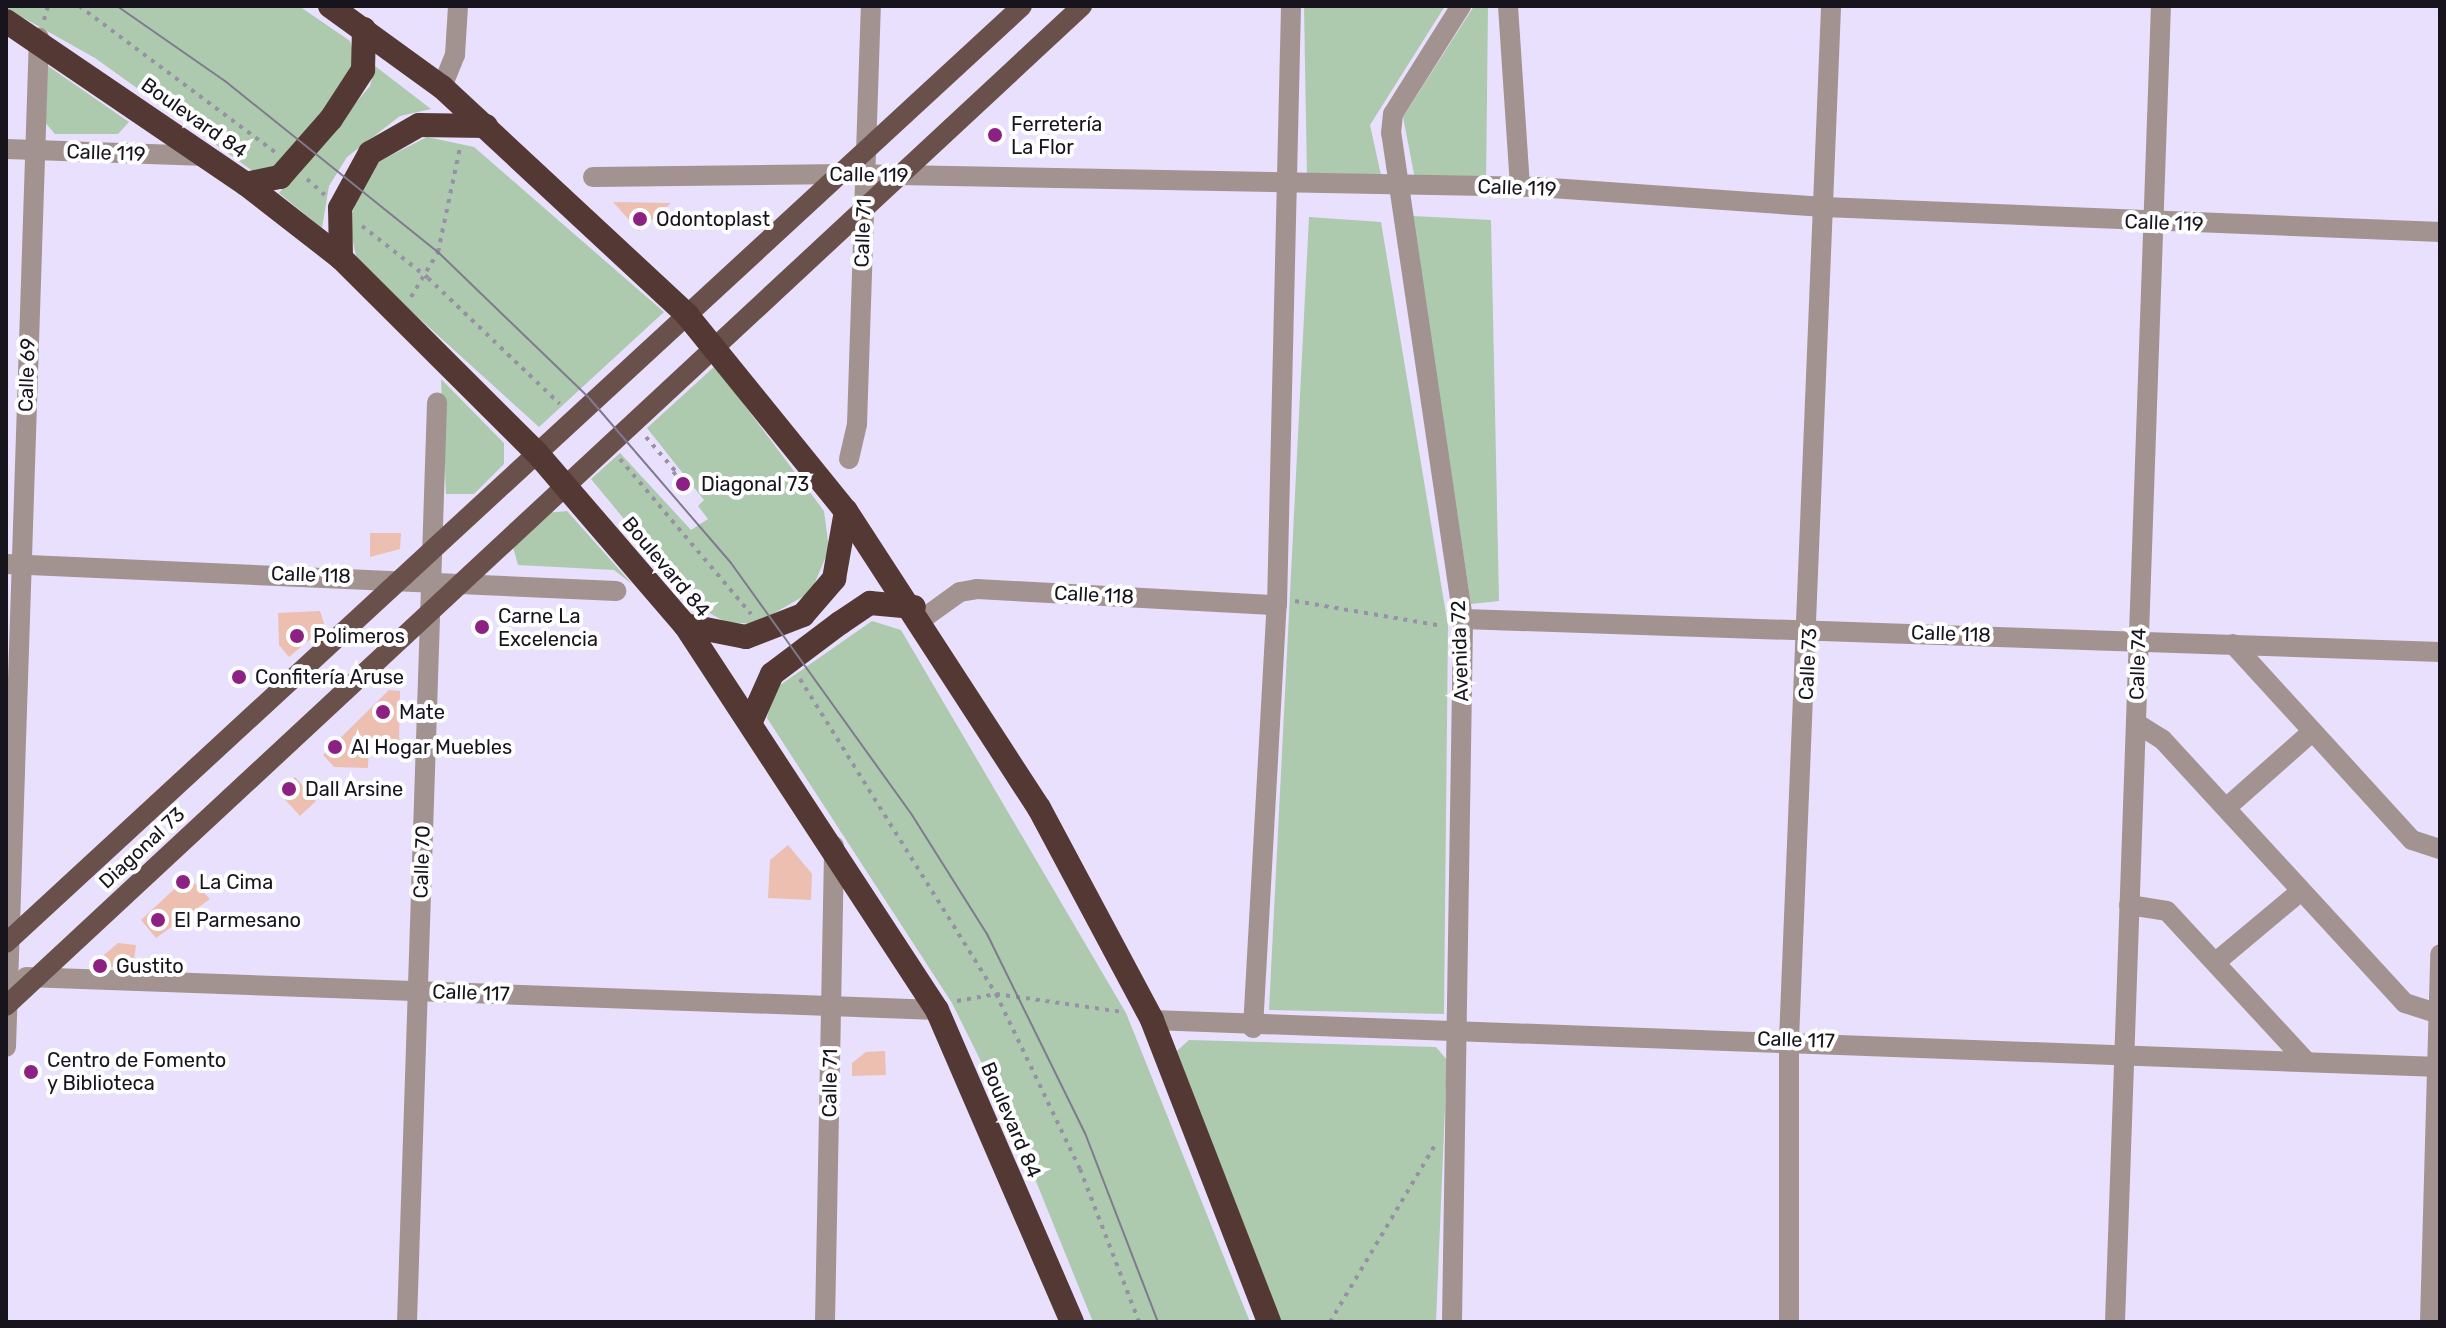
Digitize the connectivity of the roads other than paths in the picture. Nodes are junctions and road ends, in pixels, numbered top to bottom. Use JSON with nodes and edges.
{"nodes":[{"id":1,"x":330,"y":6,"type":"edge"},
{"id":2,"x":458,"y":6,"type":"edge"},
{"id":3,"x":871,"y":6,"type":"edge"},
{"id":4,"x":1022,"y":6,"type":"edge"},
{"id":5,"x":1082,"y":6,"type":"edge"},
{"id":6,"x":1291,"y":6,"type":"edge"},
{"id":7,"x":1461,"y":6,"type":"edge"},
{"id":8,"x":1508,"y":6,"type":"edge"},
{"id":9,"x":1831,"y":6,"type":"edge"},
{"id":10,"x":2161,"y":6,"type":"edge"},
{"id":11,"x":6,"y":21,"type":"edge"},
{"id":12,"x":364,"y":29,"type":"junction"},
{"id":13,"x":39,"y":38,"type":"junction"},
{"id":14,"x":442,"y":87,"type":"junction"},
{"id":15,"x":474,"y":125,"type":"junction"},
{"id":16,"x":6,"y":149,"type":"edge"},
{"id":17,"x":33,"y":150,"type":"junction"},
{"id":18,"x":866,"y":153,"type":"junction"},
{"id":19,"x":206,"y":156,"type":"junction"},
{"id":20,"x":844,"y":174,"type":"junction"},
{"id":21,"x":865,"y":175,"type":"junction"},
{"id":22,"x":901,"y":175,"type":"junction"},
{"id":23,"x":593,"y":177,"type":"dead end"},
{"id":24,"x":1287,"y":183,"type":"junction"},
{"id":25,"x":246,"y":184,"type":"junction"},
{"id":26,"x":1401,"y":186,"type":"junction"},
{"id":27,"x":1520,"y":187,"type":"junction"},
{"id":28,"x":1824,"y":207,"type":"junction"},
{"id":29,"x":864,"y":210,"type":"junction"},
{"id":30,"x":2154,"y":223,"type":"junction"},
{"id":31,"x":2440,"y":232,"type":"edge"},
{"id":32,"x":341,"y":258,"type":"junction"},
{"id":33,"x":687,"y":315,"type":"junction"},
{"id":34,"x":717,"y":348,"type":"junction"},
{"id":35,"x":437,"y":402,"type":"dead end"},
{"id":36,"x":536,"y":452,"type":"junction"},
{"id":37,"x":849,"y":459,"type":"dead end"},
{"id":38,"x":567,"y":486,"type":"junction"},
{"id":39,"x":846,"y":511,"type":"junction"},
{"id":40,"x":432,"y":551,"type":"junction"},
{"id":41,"x":13,"y":564,"type":"edge"},
{"id":42,"x":402,"y":578,"type":"junction"},
{"id":43,"x":431,"y":579,"type":"junction"},
{"id":44,"x":466,"y":580,"type":"junction"},
{"id":45,"x":616,"y":591,"type":"dead end"},
{"id":46,"x":1277,"y":605,"type":"junction"},
{"id":47,"x":917,"y":613,"type":"junction"},
{"id":48,"x":430,"y":614,"type":"junction"},
{"id":49,"x":1463,"y":619,"type":"junction"},
{"id":50,"x":685,"y":625,"type":"junction"},
{"id":51,"x":1810,"y":629,"type":"junction"},
{"id":52,"x":2139,"y":641,"type":"junction"},
{"id":53,"x":2233,"y":644,"type":"junction"},
{"id":54,"x":2440,"y":652,"type":"edge"},
{"id":55,"x":752,"y":719,"type":"junction"},
{"id":56,"x":2136,"y":723,"type":"junction"},
{"id":57,"x":2312,"y":732,"type":"junction"},
{"id":58,"x":2226,"y":808,"type":"junction"},
{"id":59,"x":834,"y":843,"type":"junction"},
{"id":60,"x":2440,"y":849,"type":"edge"},
{"id":61,"x":2301,"y":891,"type":"junction"},
{"id":62,"x":2129,"y":905,"type":"junction"},
{"id":63,"x":8,"y":942,"type":"edge"},
{"id":64,"x":2440,"y":954,"type":"edge"},
{"id":65,"x":2216,"y":962,"type":"junction"},
{"id":66,"x":7,"y":976,"type":"edge"},
{"id":67,"x":37,"y":978,"type":"junction"},
{"id":68,"x":418,"y":991,"type":"junction"},
{"id":69,"x":7,"y":1005,"type":"edge"},
{"id":70,"x":832,"y":1006,"type":"junction"},
{"id":71,"x":937,"y":1010,"type":"junction"},
{"id":72,"x":2438,"y":1014,"type":"junction"},
{"id":73,"x":1152,"y":1020,"type":"junction"},
{"id":74,"x":1253,"y":1028,"type":"junction"},
{"id":75,"x":1461,"y":1029,"type":"junction"},
{"id":76,"x":1789,"y":1040,"type":"junction"},
{"id":77,"x":6,"y":1047,"type":"edge"},
{"id":78,"x":2124,"y":1055,"type":"junction"},
{"id":79,"x":2305,"y":1060,"type":"junction"},
{"id":80,"x":2438,"y":1066,"type":"edge"},
{"id":81,"x":407,"y":1322,"type":"edge"},
{"id":82,"x":825,"y":1322,"type":"edge"},
{"id":83,"x":1072,"y":1322,"type":"edge"},
{"id":84,"x":1269,"y":1322,"type":"edge"},
{"id":85,"x":1452,"y":1322,"type":"edge"},
{"id":86,"x":1789,"y":1322,"type":"edge"},
{"id":87,"x":2115,"y":1322,"type":"edge"},
{"id":88,"x":2430,"y":1322,"type":"edge"}],
"edges":[{"from":1,"to":12,"type":"highway"},
{"from":2,"to":14,"type":"street"},
{"from":3,"to":18,"type":"street","name":"Calle 71"},
{"from":4,"to":18,"type":"main road","name":"Diagonal 73"},
{"from":5,"to":22,"type":"main road","name":"Diagonal 73"},
{"from":6,"to":24,"type":"street"},
{"from":7,"to":26,"type":"street","name":"Avenida 72"},
{"from":8,"to":27,"type":"street"},
{"from":9,"to":28,"type":"street","name":"Calle 73"},
{"from":10,"to":30,"type":"street","name":"Calle 74"},
{"from":11,"to":13,"type":"highway","name":"Boulevard 84"},
{"from":12,"to":14,"type":"highway"},
{"from":12,"to":25,"type":"highway"},
{"from":13,"to":17,"type":"street","name":"Calle 69"},
{"from":13,"to":19,"type":"highway","name":"Boulevard 84"},
{"from":14,"to":15,"type":"highway"},
{"from":15,"to":32,"type":"highway"},
{"from":15,"to":33,"type":"highway"},
{"from":16,"to":17,"type":"street","name":"Calle 119"},
{"from":17,"to":19,"type":"street","name":"Calle 119"},
{"from":17,"to":41,"type":"street","name":"Calle 69"},
{"from":18,"to":20,"type":"main road","name":"Diagonal 73"},
{"from":18,"to":21,"type":"street","name":"Calle 71"},
{"from":19,"to":25,"type":"highway","name":"Boulevard 84"},
{"from":20,"to":21,"type":"street","name":"Calle 119"},
{"from":20,"to":23,"type":"street","name":"Calle 119"},
{"from":20,"to":33,"type":"main road","name":"Diagonal 73"},
{"from":21,"to":22,"type":"street","name":"Calle 119"},
{"from":21,"to":29,"type":"street","name":"Calle 71"},
{"from":22,"to":24,"type":"street","name":"Calle 119"},
{"from":22,"to":29,"type":"main road","name":"Diagonal 73"},
{"from":24,"to":26,"type":"street","name":"Calle 119"},
{"from":24,"to":46,"type":"street"},
{"from":25,"to":32,"type":"highway","name":"Boulevard 84"},
{"from":26,"to":27,"type":"street","name":"Calle 119"},
{"from":26,"to":49,"type":"street","name":"Avenida 72"},
{"from":27,"to":28,"type":"street","name":"Calle 119"},
{"from":28,"to":30,"type":"street","name":"Calle 119"},
{"from":28,"to":51,"type":"street","name":"Calle 73"},
{"from":29,"to":34,"type":"main road","name":"Diagonal 73"},
{"from":29,"to":37,"type":"street","name":"Calle 71"},
{"from":30,"to":31,"type":"street","name":"Calle 119"},
{"from":30,"to":52,"type":"street","name":"Calle 74"},
{"from":32,"to":36,"type":"highway","name":"Boulevard 84"},
{"from":33,"to":34,"type":"highway"},
{"from":33,"to":36,"type":"main road","name":"Diagonal 73"},
{"from":34,"to":38,"type":"main road","name":"Diagonal 73"},
{"from":34,"to":39,"type":"highway"},
{"from":35,"to":40,"type":"street","name":"Calle 70"},
{"from":36,"to":38,"type":"highway","name":"Boulevard 84"},
{"from":36,"to":40,"type":"main road","name":"Diagonal 73"},
{"from":38,"to":44,"type":"main road","name":"Diagonal 73"},
{"from":38,"to":50,"type":"highway","name":"Boulevard 84"},
{"from":39,"to":47,"type":"highway"},
{"from":39,"to":50,"type":"highway"},
{"from":40,"to":42,"type":"main road","name":"Diagonal 73"},
{"from":40,"to":43,"type":"street","name":"Calle 70"},
{"from":41,"to":42,"type":"street","name":"Calle 118"},
{"from":41,"to":63,"type":"street","name":"Calle 69"},
{"from":42,"to":43,"type":"street","name":"Calle 118"},
{"from":42,"to":63,"type":"main road","name":"Diagonal 73"},
{"from":43,"to":44,"type":"street","name":"Calle 118"},
{"from":43,"to":48,"type":"street","name":"Calle 70"},
{"from":44,"to":45,"type":"street","name":"Calle 118"},
{"from":44,"to":48,"type":"main road","name":"Diagonal 73"},
{"from":46,"to":47,"type":"street","name":"Calle 118"},
{"from":46,"to":74,"type":"street"},
{"from":47,"to":55,"type":"highway"},
{"from":47,"to":73,"type":"highway"},
{"from":48,"to":67,"type":"main road","name":"Diagonal 73"},
{"from":48,"to":68,"type":"street","name":"Calle 70"},
{"from":49,"to":51,"type":"street","name":"Calle 118"},
{"from":49,"to":75,"type":"street","name":"Avenida 72"},
{"from":50,"to":55,"type":"highway","name":"Boulevard 84"},
{"from":51,"to":52,"type":"street","name":"Calle 118"},
{"from":51,"to":76,"type":"street","name":"Calle 73"},
{"from":52,"to":53,"type":"street","name":"Calle 118"},
{"from":52,"to":56,"type":"street","name":"Calle 74"},
{"from":53,"to":54,"type":"street","name":"Calle 118"},
{"from":53,"to":57,"type":"street"},
{"from":55,"to":59,"type":"highway","name":"Boulevard 84"},
{"from":56,"to":58,"type":"street"},
{"from":56,"to":62,"type":"street","name":"Calle 74"},
{"from":57,"to":58,"type":"street"},
{"from":57,"to":60,"type":"street"},
{"from":58,"to":61,"type":"street"},
{"from":59,"to":70,"type":"street","name":"Calle 71"},
{"from":59,"to":71,"type":"highway","name":"Boulevard 84"},
{"from":61,"to":65,"type":"street"},
{"from":61,"to":72,"type":"street"},
{"from":62,"to":65,"type":"street"},
{"from":62,"to":78,"type":"street","name":"Calle 74"},
{"from":63,"to":66,"type":"street","name":"Calle 69"},
{"from":64,"to":72,"type":"street"},
{"from":65,"to":79,"type":"street"},
{"from":66,"to":67,"type":"street","name":"Calle 117"},
{"from":66,"to":69,"type":"street","name":"Calle 69"},
{"from":67,"to":68,"type":"street","name":"Calle 117"},
{"from":67,"to":69,"type":"main road","name":"Diagonal 73"},
{"from":68,"to":70,"type":"street","name":"Calle 117"},
{"from":68,"to":81,"type":"street","name":"Calle 70"},
{"from":69,"to":77,"type":"street","name":"Calle 69"},
{"from":70,"to":71,"type":"street","name":"Calle 117"},
{"from":70,"to":82,"type":"street","name":"Calle 71"},
{"from":71,"to":83,"type":"highway","name":"Boulevard 84"},
{"from":72,"to":80,"type":"street"},
{"from":73,"to":74,"type":"street","name":"Calle 117"},
{"from":73,"to":84,"type":"highway"},
{"from":74,"to":75,"type":"street","name":"Calle 117"},
{"from":75,"to":76,"type":"street","name":"Calle 117"},
{"from":75,"to":85,"type":"street","name":"Avenida 72"},
{"from":76,"to":78,"type":"street","name":"Calle 117"},
{"from":76,"to":86,"type":"street","name":"Calle 73"},
{"from":78,"to":79,"type":"street","name":"Calle 117"},
{"from":78,"to":87,"type":"street","name":"Calle 74"},
{"from":79,"to":80,"type":"street","name":"Calle 117"},
{"from":80,"to":88,"type":"street"}]}
